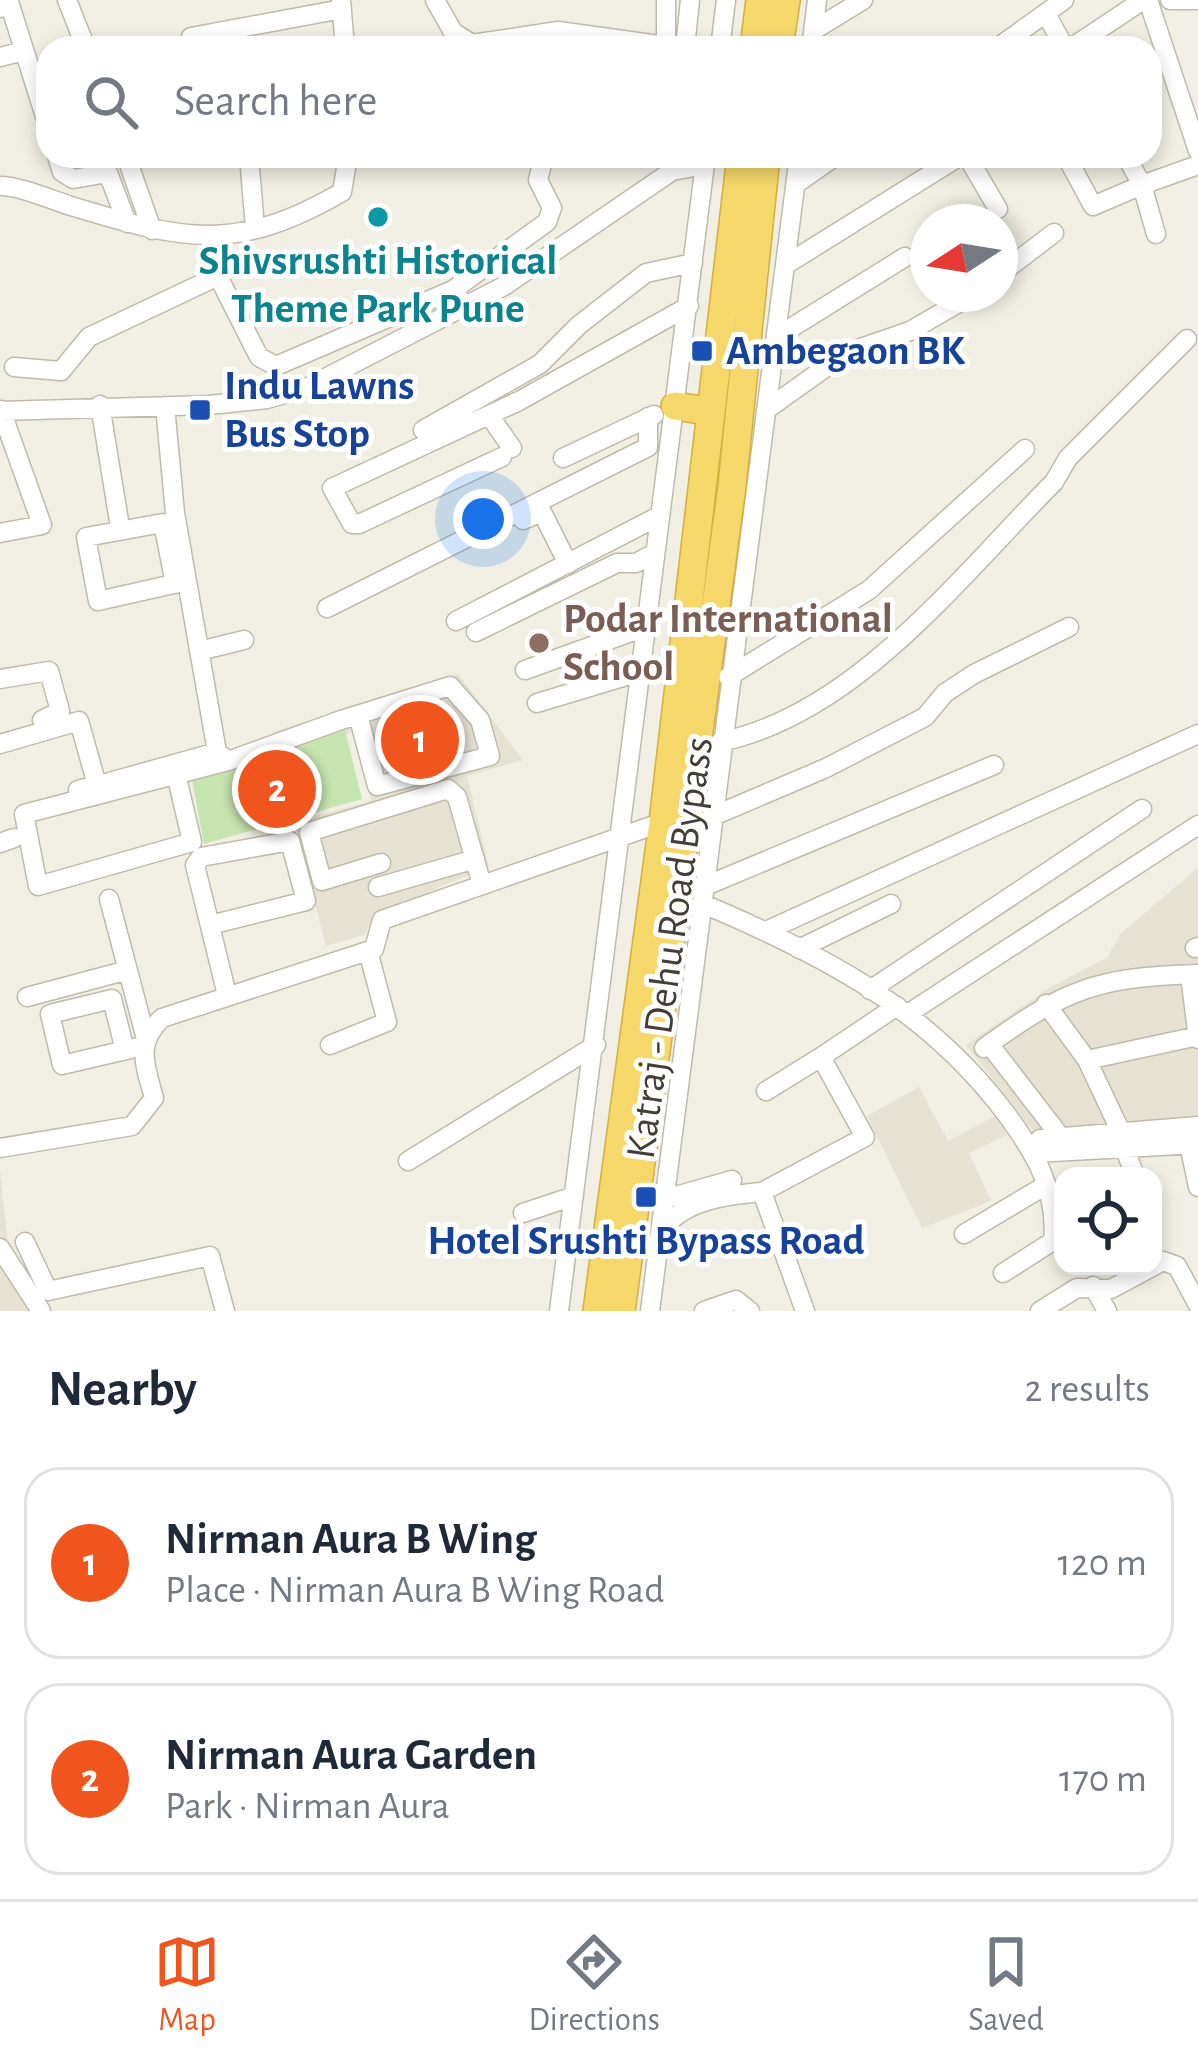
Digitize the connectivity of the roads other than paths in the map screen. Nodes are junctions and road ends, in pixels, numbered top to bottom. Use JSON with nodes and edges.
{"nodes":[{"id":1,"x":57,"y":0,"type":"edge"},
{"id":2,"x":68,"y":0,"type":"edge"},
{"id":3,"x":435,"y":0,"type":"edge"},
{"id":4,"x":666,"y":0,"type":"edge"},
{"id":5,"x":690,"y":0,"type":"edge"},
{"id":6,"x":726,"y":0,"type":"edge"},
{"id":7,"x":760,"y":0,"type":"edge"},
{"id":8,"x":786,"y":0,"type":"edge"},
{"id":9,"x":817,"y":0,"type":"edge"},
{"id":10,"x":863,"y":0,"type":"edge"},
{"id":11,"x":1064,"y":0,"type":"edge"},
{"id":12,"x":1146,"y":0,"type":"edge"},
{"id":13,"x":1170,"y":0,"type":"edge"},
{"id":14,"x":1195,"y":0,"type":"edge"},
{"id":15,"x":12,"y":4,"type":"edge"},
{"id":16,"x":342,"y":4,"type":"edge"},
{"id":17,"x":1046,"y":14,"type":"junction"},
{"id":18,"x":1198,"y":16,"type":"edge"},
{"id":19,"x":69,"y":36,"type":"edge"},
{"id":20,"x":82,"y":36,"type":"edge"},
{"id":21,"x":196,"y":36,"type":"edge"},
{"id":22,"x":344,"y":36,"type":"edge"},
{"id":23,"x":459,"y":36,"type":"edge"},
{"id":24,"x":525,"y":36,"type":"edge"},
{"id":25,"x":592,"y":36,"type":"edge"},
{"id":26,"x":666,"y":36,"type":"edge"},
{"id":27,"x":686,"y":36,"type":"edge"},
{"id":28,"x":722,"y":36,"type":"edge"},
{"id":29,"x":756,"y":36,"type":"edge"},
{"id":30,"x":781,"y":36,"type":"edge"},
{"id":31,"x":813,"y":36,"type":"edge"},
{"id":32,"x":817,"y":36,"type":"edge"},
{"id":33,"x":1014,"y":36,"type":"edge"},
{"id":34,"x":1060,"y":36,"type":"edge"},
{"id":35,"x":1088,"y":36,"type":"edge"},
{"id":36,"x":1158,"y":36,"type":"edge"},
{"id":37,"x":1162,"y":46,"type":"edge"},
{"id":38,"x":24,"y":51,"type":"junction"},
{"id":39,"x":0,"y":57,"type":"edge"},
{"id":40,"x":36,"y":76,"type":"edge"},
{"id":41,"x":1198,"y":151,"type":"edge"},
{"id":42,"x":1198,"y":165,"type":"edge"},
{"id":43,"x":61,"y":168,"type":"edge"},
{"id":44,"x":101,"y":168,"type":"edge"},
{"id":45,"x":110,"y":168,"type":"edge"},
{"id":46,"x":130,"y":168,"type":"edge"},
{"id":47,"x":251,"y":168,"type":"edge"},
{"id":48,"x":346,"y":168,"type":"edge"},
{"id":49,"x":541,"y":168,"type":"edge"},
{"id":50,"x":663,"y":168,"type":"edge"},
{"id":51,"x":681,"y":168,"type":"edge"},
{"id":52,"x":705,"y":168,"type":"edge"},
{"id":53,"x":738,"y":168,"type":"edge"},
{"id":54,"x":765,"y":168,"type":"edge"},
{"id":55,"x":798,"y":168,"type":"edge"},
{"id":56,"x":819,"y":168,"type":"edge"},
{"id":57,"x":944,"y":168,"type":"edge"},
{"id":58,"x":972,"y":168,"type":"edge"},
{"id":59,"x":1072,"y":168,"type":"edge"},
{"id":60,"x":1133,"y":168,"type":"edge"},
{"id":61,"x":660,"y":181,"type":"junction"},
{"id":62,"x":796,"y":184,"type":"junction"},
{"id":63,"x":1142,"y":185,"type":"junction"},
{"id":64,"x":0,"y":186,"type":"edge"},
{"id":65,"x":702,"y":190,"type":"junction"},
{"id":66,"x":995,"y":204,"type":"edge"},
{"id":67,"x":128,"y":223,"type":"junction"},
{"id":68,"x":255,"y":229,"type":"junction"},
{"id":69,"x":152,"y":230,"type":"junction"},
{"id":70,"x":1054,"y":233,"type":"dead end"},
{"id":71,"x":1156,"y":234,"type":"dead end"},
{"id":72,"x":905,"y":257,"type":"dead end"},
{"id":73,"x":1018,"y":260,"type":"edge"},
{"id":74,"x":693,"y":263,"type":"junction"},
{"id":75,"x":788,"y":264,"type":"junction"},
{"id":76,"x":453,"y":290,"type":"junction"},
{"id":77,"x":689,"y":306,"type":"junction"},
{"id":78,"x":466,"y":308,"type":"junction"},
{"id":79,"x":943,"y":312,"type":"edge"},
{"id":80,"x":778,"y":336,"type":"junction"},
{"id":81,"x":1187,"y":339,"type":"dead end"},
{"id":82,"x":14,"y":367,"type":"dead end"},
{"id":83,"x":100,"y":405,"type":"junction"},
{"id":84,"x":165,"y":406,"type":"junction"},
{"id":85,"x":675,"y":406,"type":"junction"},
{"id":86,"x":0,"y":410,"type":"edge"},
{"id":87,"x":766,"y":410,"type":"junction"},
{"id":88,"x":707,"y":411,"type":"junction"},
{"id":89,"x":489,"y":415,"type":"junction"},
{"id":90,"x":648,"y":417,"type":"junction"},
{"id":91,"x":423,"y":430,"type":"dead end"},
{"id":92,"x":1025,"y":449,"type":"dead end"},
{"id":93,"x":563,"y":458,"type":"dead end"},
{"id":94,"x":657,"y":517,"type":"junction"},
{"id":95,"x":119,"y":520,"type":"dead end"},
{"id":96,"x":0,"y":533,"type":"edge"},
{"id":97,"x":653,"y":554,"type":"junction"},
{"id":98,"x":568,"y":564,"type":"junction"},
{"id":99,"x":421,"y":573,"type":"dead end"},
{"id":100,"x":181,"y":583,"type":"junction"},
{"id":101,"x":327,"y":608,"type":"dead end"},
{"id":102,"x":456,"y":621,"type":"dead end"},
{"id":103,"x":645,"y":627,"type":"junction"},
{"id":104,"x":1069,"y":627,"type":"dead end"},
{"id":105,"x":476,"y":632,"type":"dead end"},
{"id":106,"x":244,"y":640,"type":"dead end"},
{"id":107,"x":199,"y":651,"type":"junction"},
{"id":108,"x":525,"y":670,"type":"dead end"},
{"id":109,"x":640,"y":672,"type":"junction"},
{"id":110,"x":728,"y":677,"type":"junction"},
{"id":111,"x":0,"y":679,"type":"edge"},
{"id":112,"x":537,"y":703,"type":"dead end"},
{"id":113,"x":350,"y":717,"type":"junction"},
{"id":114,"x":0,"y":733,"type":"edge"},
{"id":115,"x":1198,"y":734,"type":"edge"},
{"id":116,"x":720,"y":742,"type":"junction"},
{"id":117,"x":0,"y":745,"type":"edge"},
{"id":118,"x":222,"y":756,"type":"junction"},
{"id":119,"x":994,"y":765,"type":"dead end"},
{"id":120,"x":177,"y":778,"type":"junction"},
{"id":121,"x":97,"y":785,"type":"junction"},
{"id":122,"x":14,"y":805,"type":"dead end"},
{"id":123,"x":1142,"y":809,"type":"dead end"},
{"id":124,"x":711,"y":817,"type":"junction"},
{"id":125,"x":663,"y":822,"type":"junction"},
{"id":126,"x":1198,"y":825,"type":"edge"},
{"id":127,"x":619,"y":834,"type":"junction"},
{"id":128,"x":475,"y":860,"type":"junction"},
{"id":129,"x":381,"y":863,"type":"dead end"},
{"id":130,"x":482,"y":885,"type":"junction"},
{"id":131,"x":378,"y":887,"type":"dead end"},
{"id":132,"x":702,"y":895,"type":"junction"},
{"id":133,"x":109,"y":899,"type":"dead end"},
{"id":134,"x":891,"y":904,"type":"dead end"},
{"id":135,"x":210,"y":925,"type":"junction"},
{"id":136,"x":766,"y":931,"type":"junction"},
{"id":137,"x":800,"y":949,"type":"junction"},
{"id":138,"x":368,"y":951,"type":"junction"},
{"id":139,"x":128,"y":970,"type":"junction"},
{"id":140,"x":1194,"y":975,"type":"edge"},
{"id":141,"x":870,"y":990,"type":"junction"},
{"id":142,"x":227,"y":995,"type":"junction"},
{"id":143,"x":27,"y":997,"type":"dead end"},
{"id":144,"x":1046,"y":1004,"type":"junction"},
{"id":145,"x":903,"y":1010,"type":"junction"},
{"id":146,"x":1198,"y":1037,"type":"edge"},
{"id":147,"x":138,"y":1044,"type":"junction"},
{"id":148,"x":596,"y":1045,"type":"junction"},
{"id":149,"x":330,"y":1046,"type":"dead end"},
{"id":150,"x":821,"y":1058,"type":"junction"},
{"id":151,"x":1087,"y":1060,"type":"junction"},
{"id":152,"x":766,"y":1091,"type":"dead end"},
{"id":153,"x":1195,"y":1138,"type":"edge"},
{"id":154,"x":1122,"y":1140,"type":"junction"},
{"id":155,"x":1045,"y":1142,"type":"junction"},
{"id":156,"x":0,"y":1148,"type":"edge"},
{"id":157,"x":408,"y":1161,"type":"dead end"},
{"id":158,"x":1132,"y":1167,"type":"edge"},
{"id":159,"x":732,"y":1180,"type":"dead end"},
{"id":160,"x":1046,"y":1185,"type":"junction"},
{"id":161,"x":1198,"y":1187,"type":"edge"},
{"id":162,"x":762,"y":1192,"type":"junction"},
{"id":163,"x":574,"y":1196,"type":"junction"},
{"id":164,"x":665,"y":1199,"type":"junction"},
{"id":165,"x":523,"y":1213,"type":"dead end"},
{"id":166,"x":632,"y":1234,"type":"junction"},
{"id":167,"x":964,"y":1234,"type":"dead end"},
{"id":168,"x":661,"y":1235,"type":"junction"},
{"id":169,"x":26,"y":1242,"type":"dead end"},
{"id":170,"x":2,"y":1258,"type":"edge"},
{"id":171,"x":1003,"y":1273,"type":"dead end"},
{"id":172,"x":1093,"y":1286,"type":"junction"},
{"id":173,"x":1198,"y":1305,"type":"edge"},
{"id":174,"x":599,"y":1310,"type":"edge"},
{"id":175,"x":41,"y":1311,"type":"edge"},
{"id":176,"x":225,"y":1311,"type":"edge"},
{"id":177,"x":559,"y":1311,"type":"edge"},
{"id":178,"x":650,"y":1311,"type":"edge"},
{"id":179,"x":704,"y":1311,"type":"edge"},
{"id":180,"x":750,"y":1311,"type":"edge"},
{"id":181,"x":805,"y":1311,"type":"edge"},
{"id":182,"x":1040,"y":1311,"type":"edge"},
{"id":183,"x":1107,"y":1311,"type":"edge"}],
"edges":[{"from":1,"to":19,"type":"street"},
{"from":2,"to":20,"type":"street"},
{"from":3,"to":23,"type":"street"},
{"from":4,"to":26,"type":"street"},
{"from":5,"to":27,"type":"street"},
{"from":6,"to":28,"type":"street"},
{"from":7,"to":29,"type":"highway"},
{"from":8,"to":30,"type":"highway"},
{"from":9,"to":31,"type":"street"},
{"from":10,"to":32,"type":"street"},
{"from":11,"to":17,"type":"street"},
{"from":12,"to":35,"type":"street"},
{"from":12,"to":36,"type":"street"},
{"from":13,"to":14,"type":"street"},
{"from":14,"to":18,"type":"street"},
{"from":15,"to":38,"type":"street"},
{"from":16,"to":21,"type":"street"},
{"from":16,"to":22,"type":"street"},
{"from":17,"to":33,"type":"street"},
{"from":17,"to":34,"type":"street"},
{"from":24,"to":25,"type":"street"},
{"from":37,"to":41,"type":"street"},
{"from":38,"to":39,"type":"street"},
{"from":38,"to":40,"type":"street"},
{"from":42,"to":63,"type":"street"},
{"from":43,"to":44,"type":"street"},
{"from":45,"to":67,"type":"street"},
{"from":46,"to":69,"type":"street"},
{"from":47,"to":68,"type":"street"},
{"from":48,"to":68,"type":"street"},
{"from":49,"to":76,"type":"street"},
{"from":50,"to":61,"type":"street"},
{"from":51,"to":61,"type":"street"},
{"from":52,"to":65,"type":"street"},
{"from":53,"to":88,"type":"highway","name":"Katraj - Dehu Road Bypass"},
{"from":54,"to":166,"type":"highway","name":"Katraj - Dehu Road Bypass"},
{"from":55,"to":62,"type":"street"},
{"from":56,"to":62,"type":"street"},
{"from":57,"to":75,"type":"street"},
{"from":58,"to":66,"type":"street"},
{"from":59,"to":63,"type":"street"},
{"from":60,"to":63,"type":"street"},
{"from":61,"to":65,"type":"street"},
{"from":61,"to":78,"type":"street"},
{"from":62,"to":75,"type":"street"},
{"from":63,"to":71,"type":"street"},
{"from":64,"to":67,"type":"street"},
{"from":65,"to":74,"type":"street"},
{"from":67,"to":69,"type":"street"},
{"from":68,"to":69,"type":"street"},
{"from":70,"to":73,"type":"street"},
{"from":72,"to":80,"type":"street"},
{"from":74,"to":77,"type":"street"},
{"from":74,"to":91,"type":"street"},
{"from":75,"to":80,"type":"street"},
{"from":76,"to":78,"type":"street"},
{"from":76,"to":82,"type":"street"},
{"from":77,"to":85,"type":"street"},
{"from":77,"to":89,"type":"street"},
{"from":78,"to":84,"type":"street"},
{"from":79,"to":87,"type":"street"},
{"from":80,"to":87,"type":"street"},
{"from":81,"to":116,"type":"street"},
{"from":83,"to":84,"type":"street"},
{"from":83,"to":86,"type":"street"},
{"from":83,"to":95,"type":"street"},
{"from":84,"to":100,"type":"street"},
{"from":85,"to":88,"type":"highway"},
{"from":85,"to":90,"type":"street"},
{"from":85,"to":94,"type":"street"},
{"from":86,"to":96,"type":"street"},
{"from":87,"to":110,"type":"street"},
{"from":88,"to":125,"type":"highway","name":"Katraj - Dehu Road Bypass"},
{"from":89,"to":89,"type":"street"},
{"from":90,"to":93,"type":"street"},
{"from":90,"to":101,"type":"street"},
{"from":92,"to":110,"type":"street"},
{"from":94,"to":97,"type":"street"},
{"from":94,"to":98,"type":"street"},
{"from":97,"to":103,"type":"street"},
{"from":97,"to":105,"type":"street"},
{"from":98,"to":99,"type":"street"},
{"from":98,"to":102,"type":"street"},
{"from":100,"to":100,"type":"street"},
{"from":100,"to":107,"type":"street"},
{"from":103,"to":108,"type":"street"},
{"from":103,"to":109,"type":"street"},
{"from":104,"to":124,"type":"street"},
{"from":106,"to":107,"type":"street"},
{"from":107,"to":118,"type":"street"},
{"from":109,"to":112,"type":"street"},
{"from":109,"to":127,"type":"street"},
{"from":110,"to":116,"type":"street"},
{"from":111,"to":114,"type":"street"},
{"from":113,"to":113,"type":"street"},
{"from":113,"to":118,"type":"street"},
{"from":115,"to":136,"type":"street"},
{"from":116,"to":124,"type":"street"},
{"from":117,"to":121,"type":"street"},
{"from":118,"to":120,"type":"street"},
{"from":118,"to":121,"type":"street"},
{"from":119,"to":132,"type":"street"},
{"from":120,"to":120,"type":"street"},
{"from":121,"to":122,"type":"street"},
{"from":123,"to":141,"type":"street"},
{"from":124,"to":132,"type":"street"},
{"from":125,"to":127,"type":"street"},
{"from":125,"to":174,"type":"highway","name":"Katraj - Dehu Road Bypass"},
{"from":126,"to":145,"type":"street"},
{"from":127,"to":130,"type":"street"},
{"from":127,"to":148,"type":"street"},
{"from":128,"to":129,"type":"street"},
{"from":128,"to":130,"type":"street"},
{"from":128,"to":131,"type":"street"},
{"from":130,"to":138,"type":"street"},
{"from":132,"to":136,"type":"street"},
{"from":132,"to":164,"type":"street"},
{"from":133,"to":139,"type":"street"},
{"from":134,"to":137,"type":"street"},
{"from":135,"to":135,"type":"street"},
{"from":135,"to":142,"type":"street"},
{"from":136,"to":137,"type":"street"},
{"from":137,"to":141,"type":"street"},
{"from":138,"to":142,"type":"street"},
{"from":138,"to":149,"type":"street"},
{"from":139,"to":143,"type":"street"},
{"from":139,"to":147,"type":"street"},
{"from":140,"to":144,"type":"street"},
{"from":140,"to":146,"type":"street"},
{"from":141,"to":145,"type":"street"},
{"from":142,"to":147,"type":"street"},
{"from":144,"to":151,"type":"street"},
{"from":144,"to":155,"type":"street"},
{"from":145,"to":150,"type":"street"},
{"from":145,"to":155,"type":"street"},
{"from":146,"to":151,"type":"street"},
{"from":147,"to":147,"type":"street"},
{"from":147,"to":156,"type":"street"},
{"from":148,"to":157,"type":"street"},
{"from":148,"to":163,"type":"street"},
{"from":150,"to":152,"type":"street"},
{"from":150,"to":162,"type":"street"},
{"from":151,"to":154,"type":"street"},
{"from":153,"to":154,"type":"street"},
{"from":153,"to":161,"type":"street"},
{"from":154,"to":155,"type":"street"},
{"from":154,"to":155,"type":"street"},
{"from":154,"to":158,"type":"street"},
{"from":155,"to":160,"type":"street"},
{"from":159,"to":164,"type":"street"},
{"from":160,"to":167,"type":"street"},
{"from":160,"to":171,"type":"street"},
{"from":162,"to":168,"type":"street"},
{"from":162,"to":181,"type":"street"},
{"from":163,"to":165,"type":"street"},
{"from":163,"to":177,"type":"street"},
{"from":164,"to":168,"type":"street"},
{"from":166,"to":168,"type":"highway"},
{"from":166,"to":174,"type":"highway","name":"Katraj - Dehu Road Bypass"},
{"from":168,"to":178,"type":"street"},
{"from":169,"to":176,"type":"street"},
{"from":170,"to":175,"type":"street"},
{"from":172,"to":173,"type":"street"},
{"from":172,"to":182,"type":"street"},
{"from":172,"to":183,"type":"street"},
{"from":179,"to":180,"type":"street"}]}
